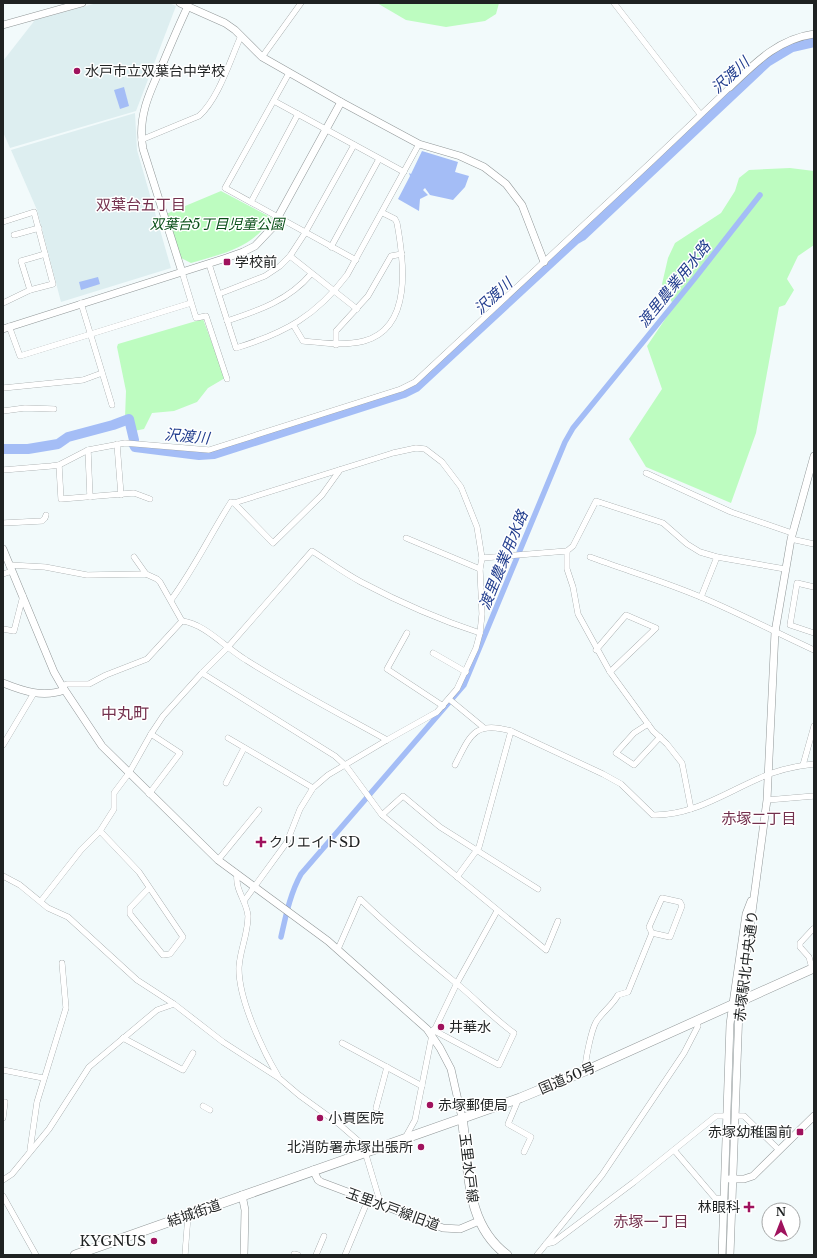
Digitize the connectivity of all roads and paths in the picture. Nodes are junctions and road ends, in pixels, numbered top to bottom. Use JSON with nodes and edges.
{"nodes":[{"id":1,"x":82,"y":3,"type":"edge"},
{"id":2,"x":180,"y":3,"type":"edge"},
{"id":3,"x":301,"y":3,"type":"edge"},
{"id":4,"x":614,"y":3,"type":"edge"},
{"id":5,"x":188,"y":6,"type":"junction"},
{"id":6,"x":3,"y":25,"type":"edge"},
{"id":7,"x":814,"y":34,"type":"edge"},
{"id":8,"x":241,"y":36,"type":"junction"},
{"id":9,"x":262,"y":57,"type":"junction"},
{"id":10,"x":289,"y":73,"type":"junction"},
{"id":11,"x":730,"y":87,"type":"joint"},
{"id":12,"x":274,"y":101,"type":"junction"},
{"id":13,"x":341,"y":102,"type":"junction"},
{"id":14,"x":298,"y":114,"type":"junction"},
{"id":15,"x":700,"y":114,"type":"junction"},
{"id":16,"x":327,"y":129,"type":"junction"},
{"id":17,"x":141,"y":140,"type":"junction"},
{"id":18,"x":419,"y":144,"type":"junction"},
{"id":19,"x":354,"y":145,"type":"junction"},
{"id":20,"x":380,"y":159,"type":"junction"},
{"id":21,"x":404,"y":172,"type":"junction"},
{"id":22,"x":251,"y":202,"type":"junction"},
{"id":23,"x":383,"y":213,"type":"junction"},
{"id":24,"x":278,"y":218,"type":"junction"},
{"id":25,"x":3,"y":222,"type":"edge"},
{"id":26,"x":39,"y":228,"type":"junction"},
{"id":27,"x":306,"y":232,"type":"junction"},
{"id":28,"x":14,"y":235,"type":"dead end"},
{"id":29,"x":331,"y":247,"type":"junction"},
{"id":30,"x":45,"y":254,"type":"junction"},
{"id":31,"x":402,"y":254,"type":"junction"},
{"id":32,"x":290,"y":256,"type":"junction"},
{"id":33,"x":356,"y":260,"type":"junction"},
{"id":34,"x":544,"y":262,"type":"junction"},
{"id":35,"x":209,"y":264,"type":"junction"},
{"id":36,"x":182,"y":272,"type":"junction"},
{"id":37,"x":311,"y":274,"type":"junction"},
{"id":38,"x":30,"y":290,"type":"junction"},
{"id":39,"x":335,"y":291,"type":"junction"},
{"id":40,"x":219,"y":294,"type":"junction"},
{"id":41,"x":3,"y":303,"type":"edge"},
{"id":42,"x":191,"y":303,"type":"junction"},
{"id":43,"x":81,"y":304,"type":"junction"},
{"id":44,"x":357,"y":309,"type":"junction"},
{"id":45,"x":227,"y":321,"type":"junction"},
{"id":46,"x":294,"y":326,"type":"junction"},
{"id":47,"x":6,"y":328,"type":"edge"},
{"id":48,"x":90,"y":335,"type":"junction"},
{"id":49,"x":336,"y":345,"type":"junction"},
{"id":50,"x":102,"y":373,"type":"junction"},
{"id":51,"x":227,"y":379,"type":"dead end"},
{"id":52,"x":3,"y":388,"type":"edge"},
{"id":53,"x":112,"y":405,"type":"dead end"},
{"id":54,"x":54,"y":409,"type":"dead end"},
{"id":55,"x":3,"y":411,"type":"edge"},
{"id":56,"x":117,"y":444,"type":"junction"},
{"id":57,"x":88,"y":450,"type":"junction"},
{"id":58,"x":814,"y":456,"type":"edge"},
{"id":59,"x":59,"y":464,"type":"junction"},
{"id":60,"x":3,"y":470,"type":"edge"},
{"id":61,"x":340,"y":470,"type":"junction"},
{"id":62,"x":646,"y":473,"type":"dead end"},
{"id":63,"x":121,"y":495,"type":"junction"},
{"id":64,"x":90,"y":497,"type":"junction"},
{"id":65,"x":150,"y":499,"type":"dead end"},
{"id":66,"x":234,"y":504,"type":"junction"},
{"id":67,"x":46,"y":515,"type":"dead end"},
{"id":68,"x":3,"y":523,"type":"edge"},
{"id":69,"x":792,"y":536,"type":"junction"},
{"id":70,"x":406,"y":538,"type":"dead end"},
{"id":71,"x":813,"y":542,"type":"edge"},
{"id":72,"x":3,"y":549,"type":"edge"},
{"id":73,"x":567,"y":551,"type":"junction"},
{"id":74,"x":134,"y":557,"type":"dead end"},
{"id":75,"x":590,"y":557,"type":"dead end"},
{"id":76,"x":717,"y":557,"type":"junction"},
{"id":77,"x":482,"y":558,"type":"junction"},
{"id":78,"x":11,"y":568,"type":"junction"},
{"id":79,"x":480,"y":569,"type":"junction"},
{"id":80,"x":785,"y":569,"type":"junction"},
{"id":81,"x":3,"y":574,"type":"edge"},
{"id":82,"x":146,"y":574,"type":"junction"},
{"id":83,"x":814,"y":587,"type":"edge"},
{"id":84,"x":23,"y":596,"type":"junction"},
{"id":85,"x":701,"y":597,"type":"junction"},
{"id":86,"x":171,"y":600,"type":"junction"},
{"id":87,"x":182,"y":621,"type":"junction"},
{"id":88,"x":3,"y":629,"type":"edge"},
{"id":89,"x":775,"y":632,"type":"junction"},
{"id":90,"x":408,"y":633,"type":"dead end"},
{"id":91,"x":480,"y":633,"type":"junction"},
{"id":92,"x":814,"y":633,"type":"edge"},
{"id":93,"x":228,"y":648,"type":"junction"},
{"id":94,"x":596,"y":650,"type":"junction"},
{"id":95,"x":814,"y":650,"type":"edge"},
{"id":96,"x":433,"y":653,"type":"dead end"},
{"id":97,"x":466,"y":672,"type":"junction"},
{"id":98,"x":610,"y":672,"type":"junction"},
{"id":99,"x":202,"y":673,"type":"junction"},
{"id":100,"x":3,"y":683,"type":"edge"},
{"id":101,"x":63,"y":688,"type":"junction"},
{"id":102,"x":34,"y":693,"type":"junction"},
{"id":103,"x":451,"y":700,"type":"junction"},
{"id":104,"x":442,"y":706,"type":"junction"},
{"id":105,"x":648,"y":724,"type":"junction"},
{"id":106,"x":814,"y":726,"type":"edge"},
{"id":107,"x":483,"y":727,"type":"junction"},
{"id":108,"x":510,"y":731,"type":"junction"},
{"id":109,"x":151,"y":734,"type":"junction"},
{"id":110,"x":660,"y":736,"type":"junction"},
{"id":111,"x":228,"y":738,"type":"dead end"},
{"id":112,"x":387,"y":740,"type":"junction"},
{"id":113,"x":3,"y":745,"type":"edge"},
{"id":114,"x":244,"y":748,"type":"junction"},
{"id":115,"x":814,"y":764,"type":"edge"},
{"id":116,"x":455,"y":765,"type":"dead end"},
{"id":117,"x":803,"y":765,"type":"junction"},
{"id":118,"x":346,"y":766,"type":"junction"},
{"id":119,"x":129,"y":774,"type":"junction"},
{"id":120,"x":769,"y":774,"type":"junction"},
{"id":121,"x":226,"y":783,"type":"dead end"},
{"id":122,"x":313,"y":788,"type":"junction"},
{"id":123,"x":149,"y":794,"type":"junction"},
{"id":124,"x":814,"y":796,"type":"edge"},
{"id":125,"x":767,"y":800,"type":"junction"},
{"id":126,"x":691,"y":809,"type":"junction"},
{"id":127,"x":259,"y":810,"type":"dead end"},
{"id":128,"x":382,"y":815,"type":"junction"},
{"id":129,"x":100,"y":831,"type":"junction"},
{"id":130,"x":477,"y":851,"type":"junction"},
{"id":131,"x":218,"y":860,"type":"junction"},
{"id":132,"x":237,"y":875,"type":"junction"},
{"id":133,"x":3,"y":876,"type":"edge"},
{"id":134,"x":457,"y":877,"type":"junction"},
{"id":135,"x":254,"y":887,"type":"junction"},
{"id":136,"x":149,"y":888,"type":"junction"},
{"id":137,"x":538,"y":889,"type":"dead end"},
{"id":138,"x":41,"y":901,"type":"junction"},
{"id":139,"x":244,"y":901,"type":"junction"},
{"id":140,"x":497,"y":911,"type":"junction"},
{"id":141,"x":558,"y":921,"type":"dead end"},
{"id":142,"x":813,"y":929,"type":"dead end"},
{"id":143,"x":652,"y":933,"type":"junction"},
{"id":144,"x":338,"y":949,"type":"junction"},
{"id":145,"x":62,"y":963,"type":"dead end"},
{"id":146,"x":813,"y":968,"type":"edge"},
{"id":147,"x":457,"y":984,"type":"junction"},
{"id":148,"x":737,"y":1002,"type":"junction"},
{"id":149,"x":174,"y":1004,"type":"junction"},
{"id":150,"x":696,"y":1020,"type":"junction"},
{"id":151,"x":432,"y":1033,"type":"junction"},
{"id":152,"x":123,"y":1038,"type":"junction"},
{"id":153,"x":342,"y":1043,"type":"dead end"},
{"id":154,"x":193,"y":1053,"type":"dead end"},
{"id":155,"x":387,"y":1067,"type":"junction"},
{"id":156,"x":3,"y":1070,"type":"edge"},
{"id":157,"x":585,"y":1071,"type":"junction"},
{"id":158,"x":43,"y":1078,"type":"junction"},
{"id":159,"x":279,"y":1078,"type":"junction"},
{"id":160,"x":422,"y":1086,"type":"junction"},
{"id":161,"x":728,"y":1091,"type":"junction"},
{"id":162,"x":737,"y":1092,"type":"junction"},
{"id":163,"x":520,"y":1098,"type":"junction"},
{"id":164,"x":3,"y":1102,"type":"edge"},
{"id":165,"x":203,"y":1106,"type":"dead end"},
{"id":166,"x":376,"y":1108,"type":"dead end"},
{"id":167,"x":210,"y":1110,"type":"dead end"},
{"id":168,"x":727,"y":1116,"type":"junction"},
{"id":169,"x":736,"y":1116,"type":"junction"},
{"id":170,"x":814,"y":1116,"type":"edge"},
{"id":171,"x":3,"y":1118,"type":"edge"},
{"id":172,"x":462,"y":1118,"type":"junction"},
{"id":173,"x":404,"y":1138,"type":"junction"},
{"id":174,"x":30,"y":1150,"type":"junction"},
{"id":175,"x":674,"y":1150,"type":"junction"},
{"id":176,"x":779,"y":1150,"type":"junction"},
{"id":177,"x":365,"y":1152,"type":"junction"},
{"id":178,"x":524,"y":1152,"type":"dead end"},
{"id":179,"x":313,"y":1170,"type":"junction"},
{"id":180,"x":725,"y":1179,"type":"junction"},
{"id":181,"x":733,"y":1179,"type":"junction"},
{"id":182,"x":3,"y":1180,"type":"edge"},
{"id":183,"x":242,"y":1195,"type":"junction"},
{"id":184,"x":3,"y":1196,"type":"edge"},
{"id":185,"x":724,"y":1199,"type":"junction"},
{"id":186,"x":368,"y":1200,"type":"junction"},
{"id":187,"x":380,"y":1204,"type":"junction"},
{"id":188,"x":188,"y":1215,"type":"junction"},
{"id":189,"x":479,"y":1221,"type":"junction"},
{"id":190,"x":324,"y":1236,"type":"dead end"},
{"id":191,"x":546,"y":1244,"type":"junction"},
{"id":192,"x":36,"y":1255,"type":"edge"},
{"id":193,"x":75,"y":1255,"type":"edge"},
{"id":194,"x":185,"y":1255,"type":"edge"},
{"id":195,"x":244,"y":1255,"type":"edge"},
{"id":196,"x":316,"y":1255,"type":"edge"},
{"id":197,"x":345,"y":1255,"type":"edge"},
{"id":198,"x":507,"y":1255,"type":"edge"},
{"id":199,"x":537,"y":1255,"type":"edge"},
{"id":200,"x":722,"y":1255,"type":"edge"},
{"id":201,"x":730,"y":1255,"type":"edge"}],
"edges":[{"from":1,"to":6,"type":"street"},
{"from":2,"to":5,"type":"street"},
{"from":3,"to":9,"type":"street"},
{"from":4,"to":15,"type":"street"},
{"from":5,"to":8,"type":"street"},
{"from":5,"to":17,"type":"street"},
{"from":7,"to":11,"type":"street"},
{"from":8,"to":9,"type":"street"},
{"from":8,"to":17,"type":"street"},
{"from":9,"to":10,"type":"street"},
{"from":10,"to":12,"type":"street"},
{"from":10,"to":13,"type":"street"},
{"from":11,"to":15,"type":"street"},
{"from":12,"to":14,"type":"street"},
{"from":12,"to":22,"type":"street"},
{"from":13,"to":16,"type":"street"},
{"from":13,"to":18,"type":"street"},
{"from":14,"to":16,"type":"street"},
{"from":14,"to":22,"type":"street"},
{"from":15,"to":34,"type":"street"},
{"from":16,"to":19,"type":"street"},
{"from":16,"to":24,"type":"street"},
{"from":17,"to":36,"type":"street"},
{"from":18,"to":21,"type":"street"},
{"from":18,"to":34,"type":"street"},
{"from":19,"to":20,"type":"street"},
{"from":19,"to":27,"type":"street"},
{"from":20,"to":21,"type":"street"},
{"from":20,"to":29,"type":"street"},
{"from":21,"to":23,"type":"street"},
{"from":22,"to":24,"type":"street"},
{"from":23,"to":31,"type":"street"},
{"from":23,"to":33,"type":"street"},
{"from":24,"to":27,"type":"street"},
{"from":24,"to":35,"type":"street"},
{"from":25,"to":26,"type":"street"},
{"from":26,"to":28,"type":"street"},
{"from":26,"to":30,"type":"street"},
{"from":27,"to":29,"type":"street"},
{"from":27,"to":32,"type":"street"},
{"from":29,"to":33,"type":"street"},
{"from":30,"to":38,"type":"street"},
{"from":30,"to":38,"type":"street"},
{"from":31,"to":44,"type":"street"},
{"from":31,"to":49,"type":"street"},
{"from":32,"to":37,"type":"street"},
{"from":32,"to":40,"type":"street"},
{"from":33,"to":39,"type":"street"},
{"from":34,"to":56,"type":"street"},
{"from":35,"to":36,"type":"street"},
{"from":35,"to":40,"type":"street"},
{"from":36,"to":42,"type":"street"},
{"from":36,"to":43,"type":"street"},
{"from":37,"to":39,"type":"street"},
{"from":37,"to":45,"type":"street"},
{"from":38,"to":41,"type":"street"},
{"from":39,"to":44,"type":"street"},
{"from":39,"to":46,"type":"street"},
{"from":40,"to":45,"type":"street"},
{"from":42,"to":48,"type":"street"},
{"from":42,"to":51,"type":"street"},
{"from":43,"to":47,"type":"street"},
{"from":43,"to":48,"type":"street"},
{"from":44,"to":49,"type":"street"},
{"from":45,"to":46,"type":"street"},
{"from":46,"to":49,"type":"street"},
{"from":47,"to":48,"type":"street"},
{"from":48,"to":50,"type":"street"},
{"from":50,"to":52,"type":"street"},
{"from":50,"to":53,"type":"street"},
{"from":54,"to":55,"type":"street"},
{"from":56,"to":57,"type":"street"},
{"from":56,"to":63,"type":"street"},
{"from":57,"to":59,"type":"street"},
{"from":57,"to":64,"type":"street"},
{"from":58,"to":69,"type":"street","name":"赤塚駅北中央通り"},
{"from":59,"to":60,"type":"street"},
{"from":59,"to":64,"type":"street"},
{"from":61,"to":66,"type":"street"},
{"from":61,"to":66,"type":"street"},
{"from":61,"to":77,"type":"street"},
{"from":62,"to":69,"type":"street"},
{"from":63,"to":64,"type":"street"},
{"from":63,"to":65,"type":"street"},
{"from":66,"to":86,"type":"street"},
{"from":67,"to":68,"type":"street"},
{"from":69,"to":71,"type":"street"},
{"from":69,"to":80,"type":"street","name":"赤塚駅北中央通り"},
{"from":70,"to":79,"type":"street"},
{"from":72,"to":78,"type":"street"},
{"from":73,"to":76,"type":"street"},
{"from":73,"to":77,"type":"street"},
{"from":73,"to":94,"type":"street"},
{"from":74,"to":82,"type":"street"},
{"from":75,"to":85,"type":"street"},
{"from":76,"to":80,"type":"street"},
{"from":76,"to":85,"type":"street"},
{"from":77,"to":79,"type":"street"},
{"from":78,"to":81,"type":"street"},
{"from":78,"to":82,"type":"street"},
{"from":78,"to":84,"type":"street"},
{"from":79,"to":91,"type":"street"},
{"from":80,"to":89,"type":"street","name":"赤塚駅北中央通り"},
{"from":82,"to":86,"type":"street"},
{"from":83,"to":92,"type":"street"},
{"from":84,"to":88,"type":"street"},
{"from":84,"to":101,"type":"street"},
{"from":85,"to":89,"type":"street"},
{"from":86,"to":87,"type":"street"},
{"from":87,"to":93,"type":"street"},
{"from":87,"to":101,"type":"street"},
{"from":89,"to":95,"type":"street"},
{"from":89,"to":120,"type":"street","name":"赤塚駅北中央通り"},
{"from":90,"to":104,"type":"street"},
{"from":91,"to":93,"type":"street"},
{"from":91,"to":97,"type":"street"},
{"from":93,"to":99,"type":"street"},
{"from":93,"to":112,"type":"street"},
{"from":94,"to":98,"type":"street"},
{"from":94,"to":98,"type":"street"},
{"from":96,"to":97,"type":"street"},
{"from":97,"to":103,"type":"street"},
{"from":98,"to":105,"type":"street"},
{"from":99,"to":109,"type":"street"},
{"from":99,"to":118,"type":"street"},
{"from":100,"to":102,"type":"street"},
{"from":101,"to":102,"type":"street"},
{"from":101,"to":119,"type":"street"},
{"from":102,"to":113,"type":"street"},
{"from":103,"to":104,"type":"street"},
{"from":103,"to":107,"type":"street"},
{"from":104,"to":112,"type":"street"},
{"from":105,"to":110,"type":"street"},
{"from":105,"to":110,"type":"street"},
{"from":106,"to":117,"type":"street"},
{"from":107,"to":108,"type":"street"},
{"from":107,"to":116,"type":"street"},
{"from":108,"to":126,"type":"street"},
{"from":108,"to":130,"type":"street"},
{"from":109,"to":119,"type":"street"},
{"from":109,"to":123,"type":"street"},
{"from":110,"to":126,"type":"street"},
{"from":111,"to":114,"type":"street"},
{"from":112,"to":118,"type":"street"},
{"from":114,"to":121,"type":"street"},
{"from":114,"to":122,"type":"street"},
{"from":115,"to":117,"type":"street"},
{"from":117,"to":120,"type":"street"},
{"from":118,"to":122,"type":"street"},
{"from":118,"to":128,"type":"street"},
{"from":119,"to":123,"type":"street"},
{"from":119,"to":129,"type":"street"},
{"from":120,"to":125,"type":"street","name":"赤塚駅北中央通り"},
{"from":120,"to":126,"type":"street"},
{"from":122,"to":135,"type":"street"},
{"from":123,"to":131,"type":"street"},
{"from":124,"to":125,"type":"street"},
{"from":125,"to":148,"type":"street","name":"赤塚駅北中央通り"},
{"from":127,"to":131,"type":"street"},
{"from":128,"to":130,"type":"street"},
{"from":128,"to":134,"type":"street"},
{"from":129,"to":136,"type":"street"},
{"from":129,"to":138,"type":"street"},
{"from":130,"to":134,"type":"street"},
{"from":130,"to":137,"type":"street"},
{"from":131,"to":132,"type":"street"},
{"from":132,"to":135,"type":"street"},
{"from":132,"to":139,"type":"street"},
{"from":133,"to":138,"type":"street"},
{"from":134,"to":140,"type":"street"},
{"from":135,"to":139,"type":"street"},
{"from":135,"to":144,"type":"street"},
{"from":136,"to":136,"type":"street"},
{"from":138,"to":149,"type":"street"},
{"from":139,"to":159,"type":"street"},
{"from":140,"to":141,"type":"street"},
{"from":140,"to":147,"type":"street"},
{"from":142,"to":146,"type":"street"},
{"from":143,"to":143,"type":"street"},
{"from":143,"to":157,"type":"street"},
{"from":144,"to":147,"type":"street"},
{"from":144,"to":151,"type":"street"},
{"from":145,"to":158,"type":"street"},
{"from":146,"to":148,"type":"main road","name":"国道50号"},
{"from":147,"to":151,"type":"street"},
{"from":147,"to":151,"type":"street"},
{"from":148,"to":150,"type":"main road","name":"国道50号"},
{"from":148,"to":161,"type":"street","name":"赤塚駅北中央通り"},
{"from":148,"to":162,"type":"street","name":"赤塚駅北中央通り"},
{"from":149,"to":152,"type":"street"},
{"from":149,"to":159,"type":"street"},
{"from":150,"to":157,"type":"main road","name":"国道50号"},
{"from":150,"to":191,"type":"street"},
{"from":151,"to":160,"type":"street"},
{"from":151,"to":172,"type":"street"},
{"from":152,"to":154,"type":"street"},
{"from":152,"to":174,"type":"street"},
{"from":153,"to":155,"type":"street"},
{"from":155,"to":160,"type":"street"},
{"from":155,"to":166,"type":"street"},
{"from":156,"to":158,"type":"street"},
{"from":157,"to":163,"type":"main road","name":"国道50号"},
{"from":158,"to":174,"type":"street"},
{"from":159,"to":177,"type":"street"},
{"from":160,"to":173,"type":"street"},
{"from":161,"to":162,"type":"street"},
{"from":161,"to":168,"type":"street","name":"赤塚駅北中央通り"},
{"from":162,"to":169,"type":"street","name":"赤塚駅北中央通り"},
{"from":163,"to":172,"type":"main road","name":"国道50号"},
{"from":163,"to":178,"type":"street"},
{"from":164,"to":171,"type":"street"},
{"from":165,"to":167,"type":"street"},
{"from":168,"to":175,"type":"street"},
{"from":168,"to":180,"type":"street","name":"赤塚駅北中央通り"},
{"from":169,"to":176,"type":"street"},
{"from":169,"to":181,"type":"street","name":"赤塚駅北中央通り"},
{"from":170,"to":176,"type":"street"},
{"from":172,"to":173,"type":"main road","name":"国道50号"},
{"from":172,"to":189,"type":"main road","name":"玉里水戸線"},
{"from":173,"to":177,"type":"main road","name":"国道50号"},
{"from":174,"to":182,"type":"street"},
{"from":175,"to":185,"type":"street"},
{"from":175,"to":191,"type":"street"},
{"from":176,"to":181,"type":"street"},
{"from":177,"to":179,"type":"main road","name":"国道50号"},
{"from":177,"to":187,"type":"street"},
{"from":179,"to":183,"type":"main road","name":"結城街道"},
{"from":179,"to":186,"type":"street","name":"玉里水戸線旧道"},
{"from":180,"to":181,"type":"street"},
{"from":180,"to":185,"type":"street","name":"赤塚駅北中央通り"},
{"from":181,"to":201,"type":"street","name":"赤塚駅北中央通り"},
{"from":183,"to":188,"type":"main road","name":"結城街道"},
{"from":183,"to":195,"type":"street"},
{"from":184,"to":192,"type":"street"},
{"from":185,"to":200,"type":"street","name":"赤塚駅北中央通り"},
{"from":186,"to":187,"type":"street","name":"玉里水戸線旧道"},
{"from":186,"to":197,"type":"street"},
{"from":187,"to":189,"type":"street","name":"玉里水戸線旧道"},
{"from":188,"to":193,"type":"main road","name":"結城街道"},
{"from":188,"to":194,"type":"street"},
{"from":189,"to":198,"type":"main road","name":"玉里水戸線"},
{"from":190,"to":196,"type":"street"},
{"from":191,"to":199,"type":"street"}]}
